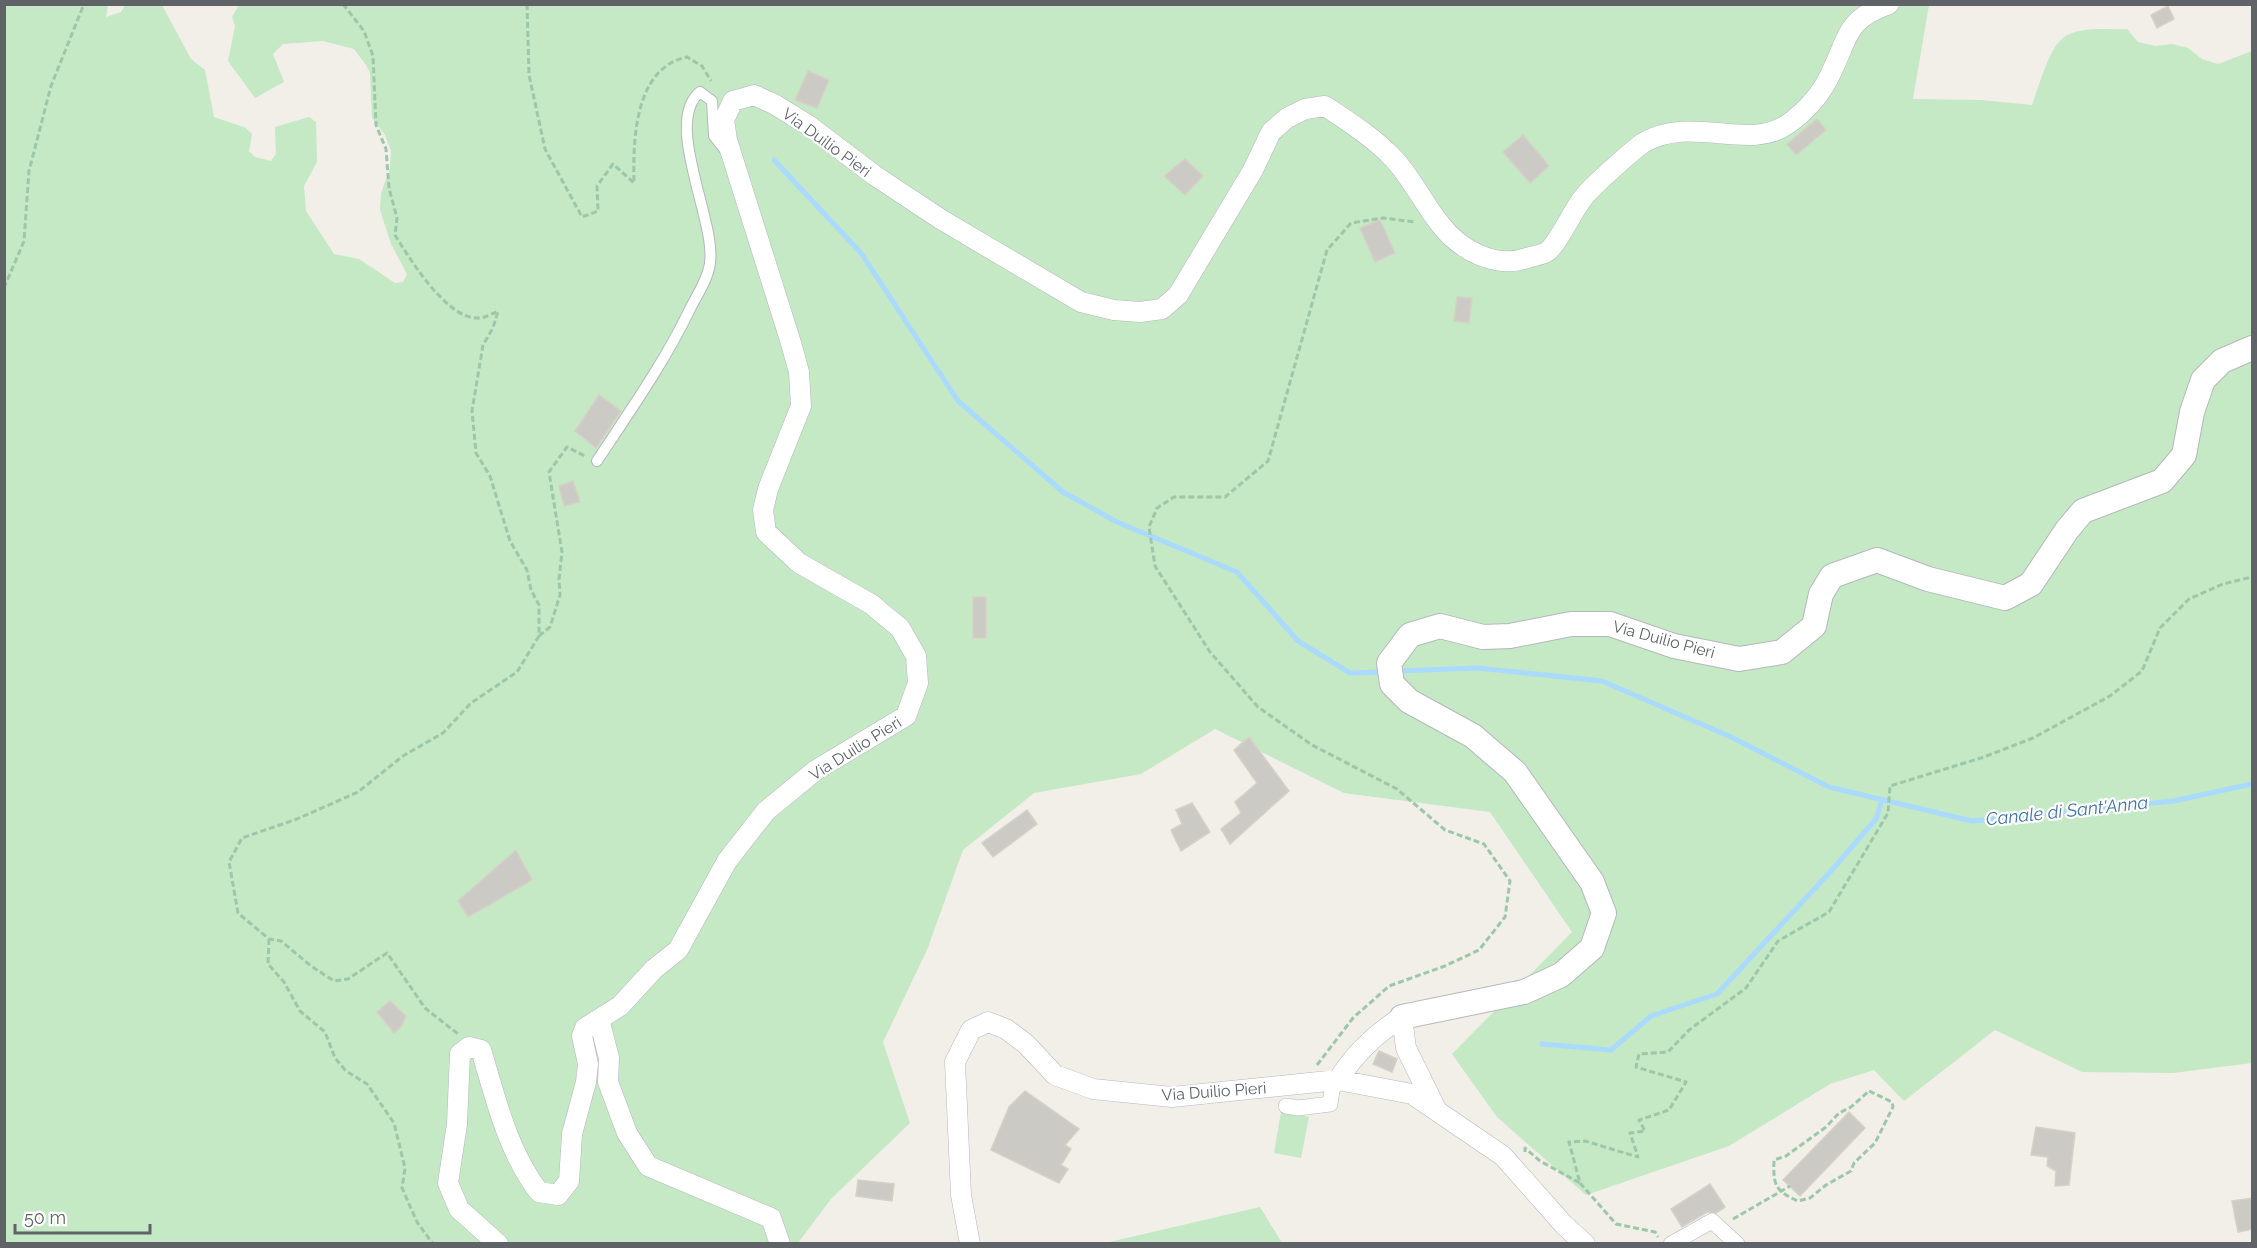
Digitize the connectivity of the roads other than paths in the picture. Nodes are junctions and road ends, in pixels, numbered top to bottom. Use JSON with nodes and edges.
{"nodes":[{"id":1,"x":1889,"y":4,"type":"edge"},
{"id":2,"x":730,"y":151,"type":"junction"},
{"id":3,"x":2253,"y":348,"type":"edge"},
{"id":4,"x":597,"y":461,"type":"road end"},
{"id":5,"x":1402,"y":1017,"type":"junction"},
{"id":6,"x":599,"y":1019,"type":"junction"},
{"id":7,"x":1338,"y":1080,"type":"junction"},
{"id":8,"x":1286,"y":1106,"type":"dead end"},
{"id":9,"x":1438,"y":1112,"type":"junction"},
{"id":10,"x":498,"y":1244,"type":"edge"},
{"id":11,"x":780,"y":1244,"type":"edge"},
{"id":12,"x":970,"y":1244,"type":"edge"},
{"id":13,"x":1585,"y":1244,"type":"edge"},
{"id":14,"x":1671,"y":1244,"type":"edge"},
{"id":15,"x":1737,"y":1244,"type":"edge"}],
"edges":[{"from":1,"to":2,"type":"street","name":"Via Duilio Pieri"},
{"from":2,"to":4,"type":"lane"},
{"from":2,"to":6,"type":"street","name":"Via Duilio Pieri"},
{"from":3,"to":5,"type":"street","name":"Via Duilio Pieri"},
{"from":5,"to":7,"type":"street","name":"Via Duilio Pieri"},
{"from":5,"to":9,"type":"street"},
{"from":6,"to":10,"type":"street","name":"Via Duilio Pieri"},
{"from":6,"to":11,"type":"street"},
{"from":7,"to":8,"type":"street"},
{"from":7,"to":9,"type":"street","name":"Via Duilio Pieri"},
{"from":7,"to":12,"type":"street","name":"Via Duilio Pieri"},
{"from":9,"to":13,"type":"street"},
{"from":14,"to":15,"type":"street"}]}
